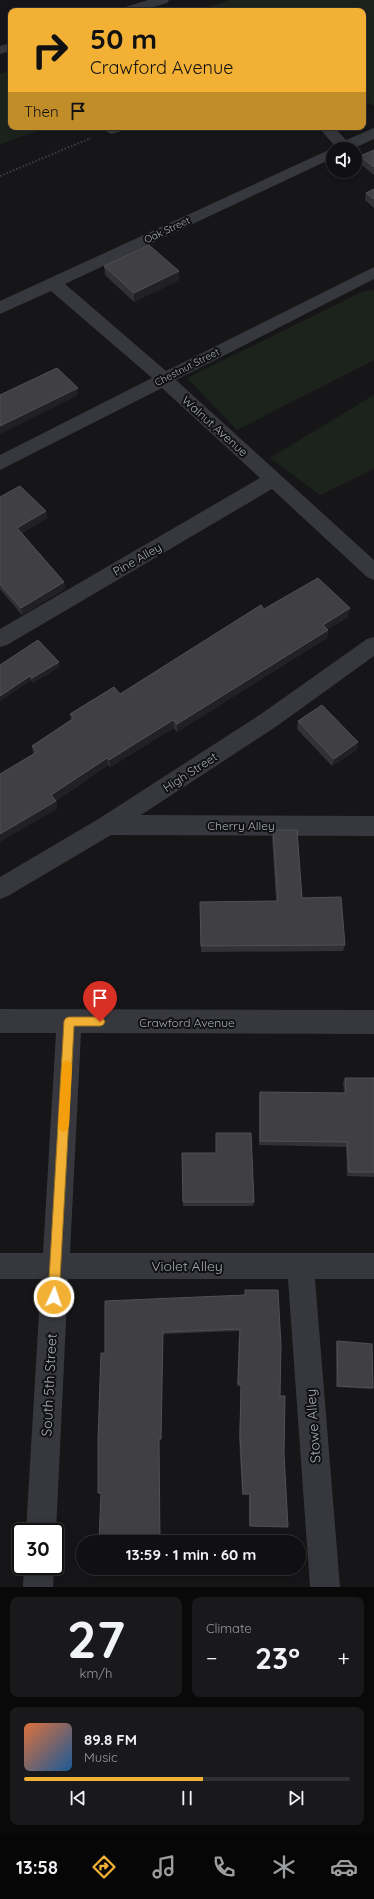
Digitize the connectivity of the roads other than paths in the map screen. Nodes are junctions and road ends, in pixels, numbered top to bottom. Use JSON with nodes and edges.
{"nodes":[{"id":1,"x":162,"y":0,"type":"edge"},
{"id":2,"x":137,"y":8,"type":"edge"},
{"id":3,"x":328,"y":130,"type":"edge"},
{"id":4,"x":374,"y":133,"type":"edge"},
{"id":5,"x":335,"y":142,"type":"edge"},
{"id":6,"x":354,"y":142,"type":"edge"},
{"id":7,"x":326,"y":155,"type":"edge"},
{"id":8,"x":374,"y":272,"type":"edge"},
{"id":9,"x":53,"y":283,"type":"junction"},
{"id":10,"x":0,"y":308,"type":"edge"},
{"id":11,"x":164,"y":379,"type":"junction"},
{"id":12,"x":0,"y":463,"type":"edge"},
{"id":13,"x":274,"y":479,"type":"junction"},
{"id":14,"x":374,"y":572,"type":"edge"},
{"id":15,"x":0,"y":639,"type":"edge"},
{"id":16,"x":374,"y":645,"type":"edge"},
{"id":17,"x":108,"y":824,"type":"junction"},
{"id":18,"x":374,"y":826,"type":"edge"},
{"id":19,"x":0,"y":890,"type":"edge"},
{"id":20,"x":0,"y":1021,"type":"edge"},
{"id":21,"x":69,"y":1021,"type":"junction"},
{"id":22,"x":374,"y":1022,"type":"edge"},
{"id":23,"x":55,"y":1265,"type":"junction"},
{"id":24,"x":0,"y":1266,"type":"edge"},
{"id":25,"x":300,"y":1266,"type":"junction"},
{"id":26,"x":374,"y":1266,"type":"edge"},
{"id":27,"x":41,"y":1523,"type":"edge"},
{"id":28,"x":39,"y":1575,"type":"edge"},
{"id":29,"x":38,"y":1587,"type":"edge"},
{"id":30,"x":325,"y":1587,"type":"edge"}],
"edges":[{"from":1,"to":2,"type":"street"},
{"from":3,"to":5,"type":"street"},
{"from":4,"to":6,"type":"street","name":"Oak Street"},
{"from":7,"to":9,"type":"street","name":"Oak Street"},
{"from":8,"to":11,"type":"street","name":"Chestnut Street"},
{"from":9,"to":10,"type":"street","name":"Oak Street"},
{"from":9,"to":11,"type":"street","name":"Walnut Avenue"},
{"from":11,"to":12,"type":"street","name":"Chestnut Street"},
{"from":11,"to":13,"type":"street","name":"Walnut Avenue"},
{"from":13,"to":14,"type":"street","name":"Walnut Avenue"},
{"from":13,"to":15,"type":"street","name":"Pine Alley"},
{"from":16,"to":17,"type":"street","name":"High Street"},
{"from":17,"to":18,"type":"street","name":"Cherry Alley"},
{"from":17,"to":19,"type":"street","name":"High Street"},
{"from":20,"to":21,"type":"street","name":"Crawford Avenue"},
{"from":21,"to":22,"type":"street","name":"Crawford Avenue"},
{"from":21,"to":23,"type":"street","name":"South 5th Street"},
{"from":23,"to":24,"type":"street","name":"Violet Alley"},
{"from":23,"to":25,"type":"street","name":"Violet Alley"},
{"from":23,"to":27,"type":"street","name":"South 5th Street"},
{"from":25,"to":26,"type":"street","name":"Violet Alley"},
{"from":25,"to":30,"type":"street","name":"Stowe Alley"},
{"from":28,"to":29,"type":"street"}]}
